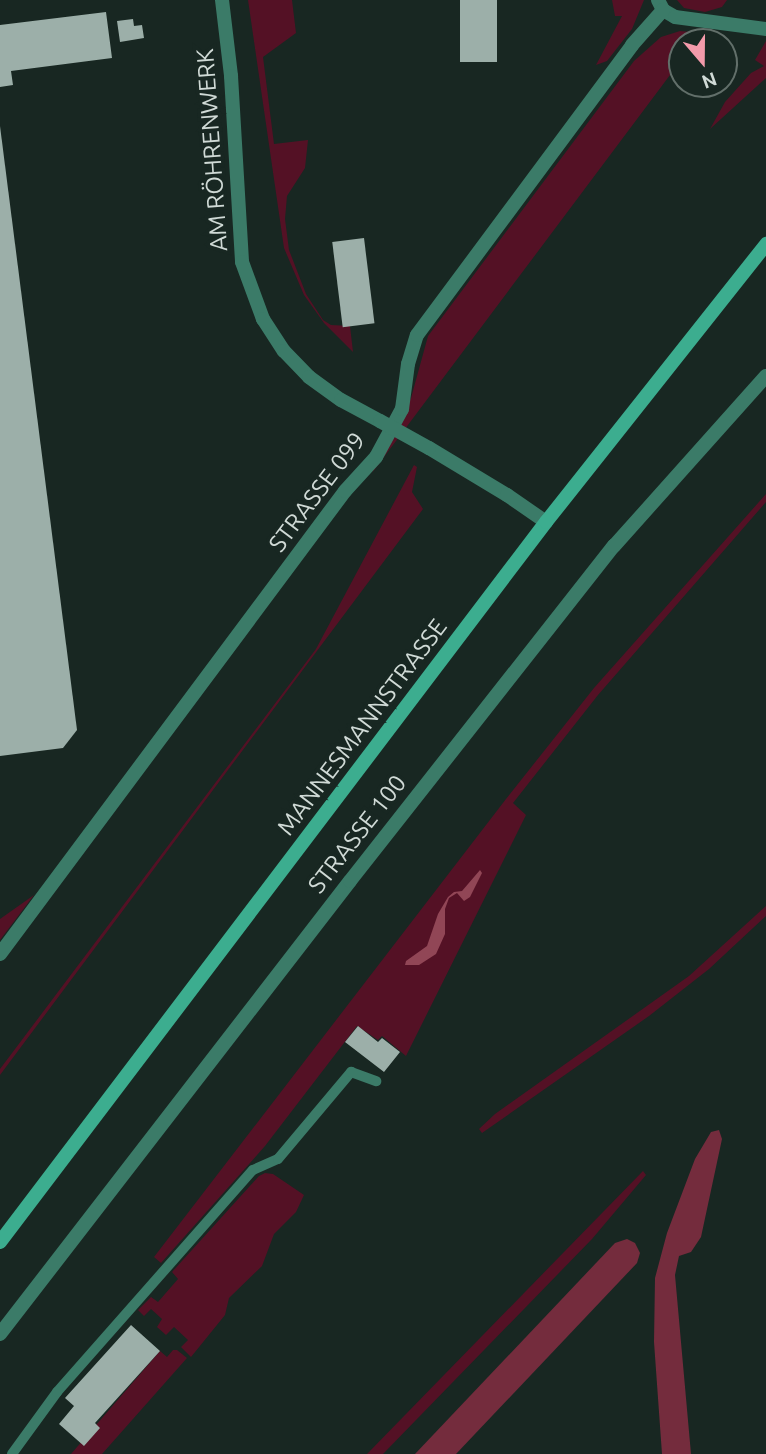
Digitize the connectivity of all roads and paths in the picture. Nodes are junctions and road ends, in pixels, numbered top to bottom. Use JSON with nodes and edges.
{"nodes":[{"id":1,"x":222,"y":0,"type":"edge"},
{"id":2,"x":661,"y":5,"type":"edge"},
{"id":3,"x":766,"y":29,"type":"edge"},
{"id":4,"x":766,"y":244,"type":"edge"},
{"id":5,"x":766,"y":376,"type":"edge"},
{"id":6,"x":546,"y":522,"type":"junction"},
{"id":7,"x":0,"y":954,"type":"edge"},
{"id":8,"x":376,"y":1081,"type":"dead end"},
{"id":9,"x":0,"y":1242,"type":"edge"},
{"id":10,"x":0,"y":1334,"type":"edge"},
{"id":11,"x":12,"y":1454,"type":"edge"}],
"edges":[{"from":1,"to":6,"type":"street","name":"AM RÖHRENWERK","bridge":true},
{"from":2,"to":3,"type":"street"},
{"from":2,"to":7,"type":"street","name":"STRASSE 099"},
{"from":4,"to":6,"type":"main road","name":"MANNESMANNSTRASSE"},
{"from":5,"to":10,"type":"street","name":"STRASSE 100"},
{"from":6,"to":9,"type":"main road","name":"MANNESMANNSTRASSE"},
{"from":8,"to":11,"type":"lane"}]}
